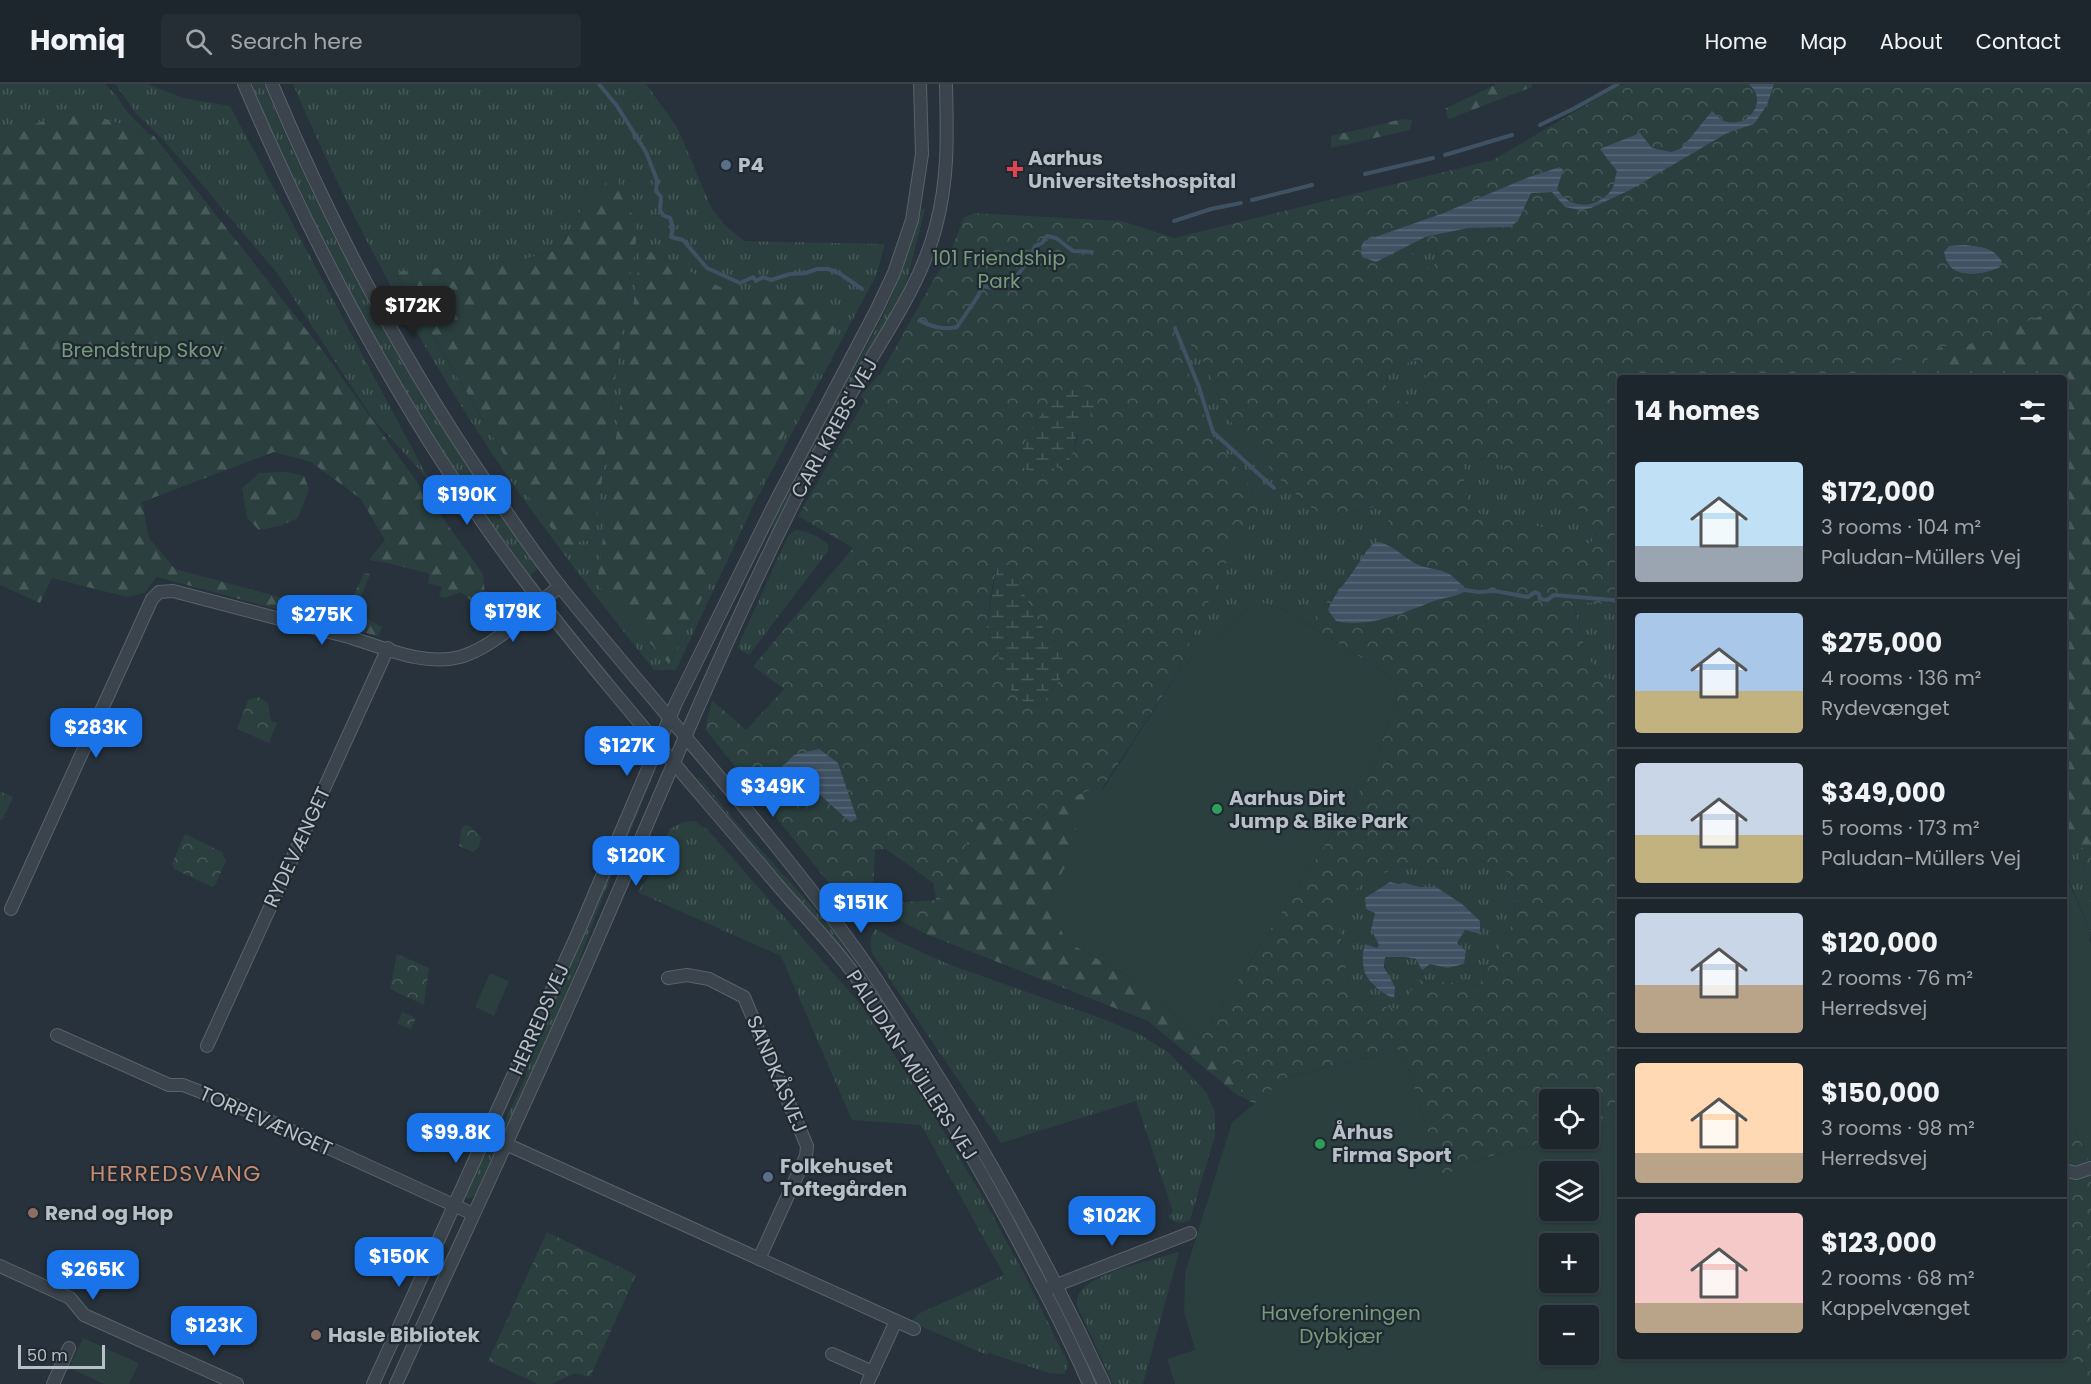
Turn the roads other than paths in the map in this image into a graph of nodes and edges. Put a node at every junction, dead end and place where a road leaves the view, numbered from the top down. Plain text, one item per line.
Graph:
1 (244, 84) edge
2 (272, 84) edge
3 (920, 84) edge
4 (946, 84) edge
5 (560, 586) junction
6 (541, 601) junction
7 (388, 648) junction
8 (670, 717) junction
9 (686, 736) junction
10 (658, 743) junction
11 (674, 762) junction
12 (11, 909) dead end
13 (668, 978) dead end
14 (57, 1035) dead end
15 (207, 1046) dead end
16 (486, 1135) junction
17 (506, 1144) junction
18 (2091, 1168) edge
19 (2067, 1171) edge
20 (454, 1206) junction
21 (473, 1214) junction
22 (1190, 1233) dead end
23 (759, 1258) junction
24 (0, 1266) edge
25 (1050, 1287) junction
26 (896, 1321) junction
27 (914, 1329) dead end
28 (69, 1348) dead end
29 (832, 1354) dead end
30 (870, 1378) edge
31 (53, 1384) edge
32 (237, 1384) edge
33 (373, 1384) edge
34 (396, 1384) edge
35 (1089, 1384) edge
36 (1104, 1384) edge

1 - 6 street, PALUDAN-MÜLLERS VEJ
2 - 5 street, PALUDAN-MÜLLERS VEJ
3 - 8 street, CARL KREBS' VEJ
4 - 9 street, CARL KREBS' VEJ
5 - 6 street
5 - 8 street, PALUDAN-MÜLLERS VEJ
6 - 7 street
6 - 10 street, PALUDAN-MÜLLERS VEJ
7 - 12 street
7 - 15 street, RYDEVÆNGET
8 - 9 street, PALUDAN-MÜLLERS VEJ
8 - 10 street, HERREDSVEJ
9 - 11 street, CARL KREBS' VEJ
9 - 25 street, PALUDAN-MÜLLERS VEJ
10 - 11 street, PALUDAN-MÜLLERS VEJ
10 - 16 street, HERREDSVEJ
11 - 17 street, HERREDSVEJ
11 - 25 street, PALUDAN-MÜLLERS VEJ
13 - 23 street, SANDKÅSVEJ
14 - 20 street, TORPEVÆNGET
16 - 17 street
16 - 20 street, HERREDSVEJ
17 - 21 street, HERREDSVEJ
17 - 23 street
18 - 19 street
20 - 21 street, TORPEVÆNGET
20 - 33 street, HERREDSVEJ
21 - 34 street, HERREDSVEJ
22 - 25 street
23 - 26 street
24 - 32 street
25 - 35 street, PALUDAN-MÜLLERS VEJ
25 - 36 street, PALUDAN-MÜLLERS VEJ
26 - 27 street
26 - 30 street
28 - 31 street
29 - 30 street

